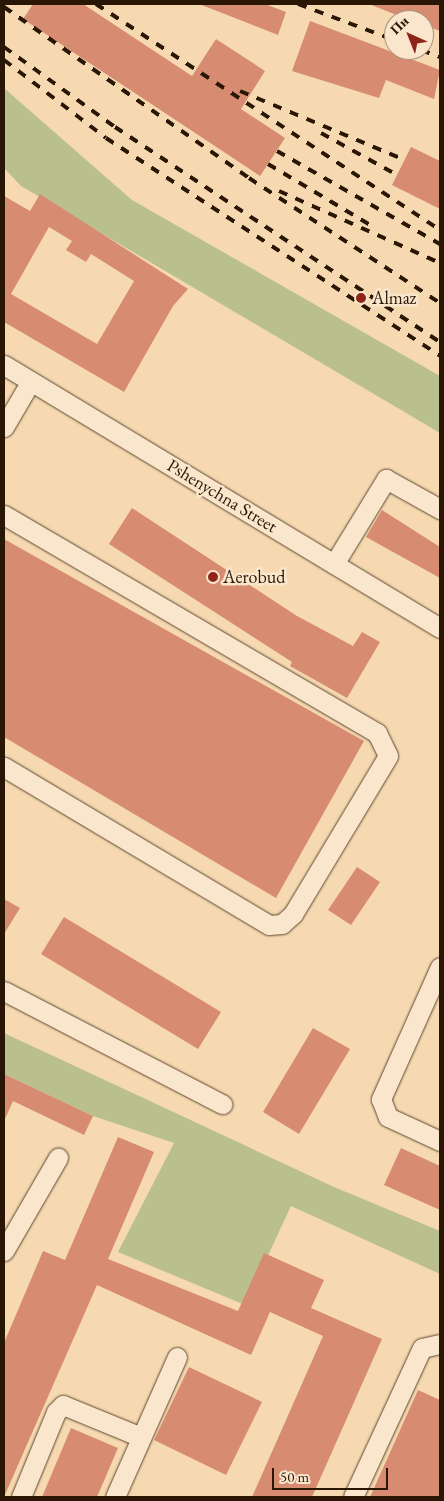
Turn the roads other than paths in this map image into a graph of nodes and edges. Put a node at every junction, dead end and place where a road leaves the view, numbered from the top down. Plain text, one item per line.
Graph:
1 (4, 365) edge
2 (31, 381) junction
3 (4, 427) edge
4 (440, 509) edge
5 (4, 515) edge
6 (334, 564) junction
7 (440, 628) edge
8 (4, 767) edge
9 (440, 967) edge
10 (4, 991) edge
11 (222, 1104) dead end
12 (440, 1141) edge
13 (58, 1158) dead end
14 (4, 1251) edge
15 (440, 1344) edge
16 (177, 1357) dead end
17 (141, 1437) junction
18 (21, 1497) edge
19 (115, 1497) edge
20 (353, 1497) edge

1 - 2 street, Pshenychna Street
2 - 3 street
2 - 6 street, Pshenychna Street
4 - 6 street
5 - 8 street
6 - 7 street, Pshenychna Street
9 - 12 street
10 - 11 street
13 - 14 street
15 - 20 street
16 - 17 street
17 - 18 street
17 - 19 street

